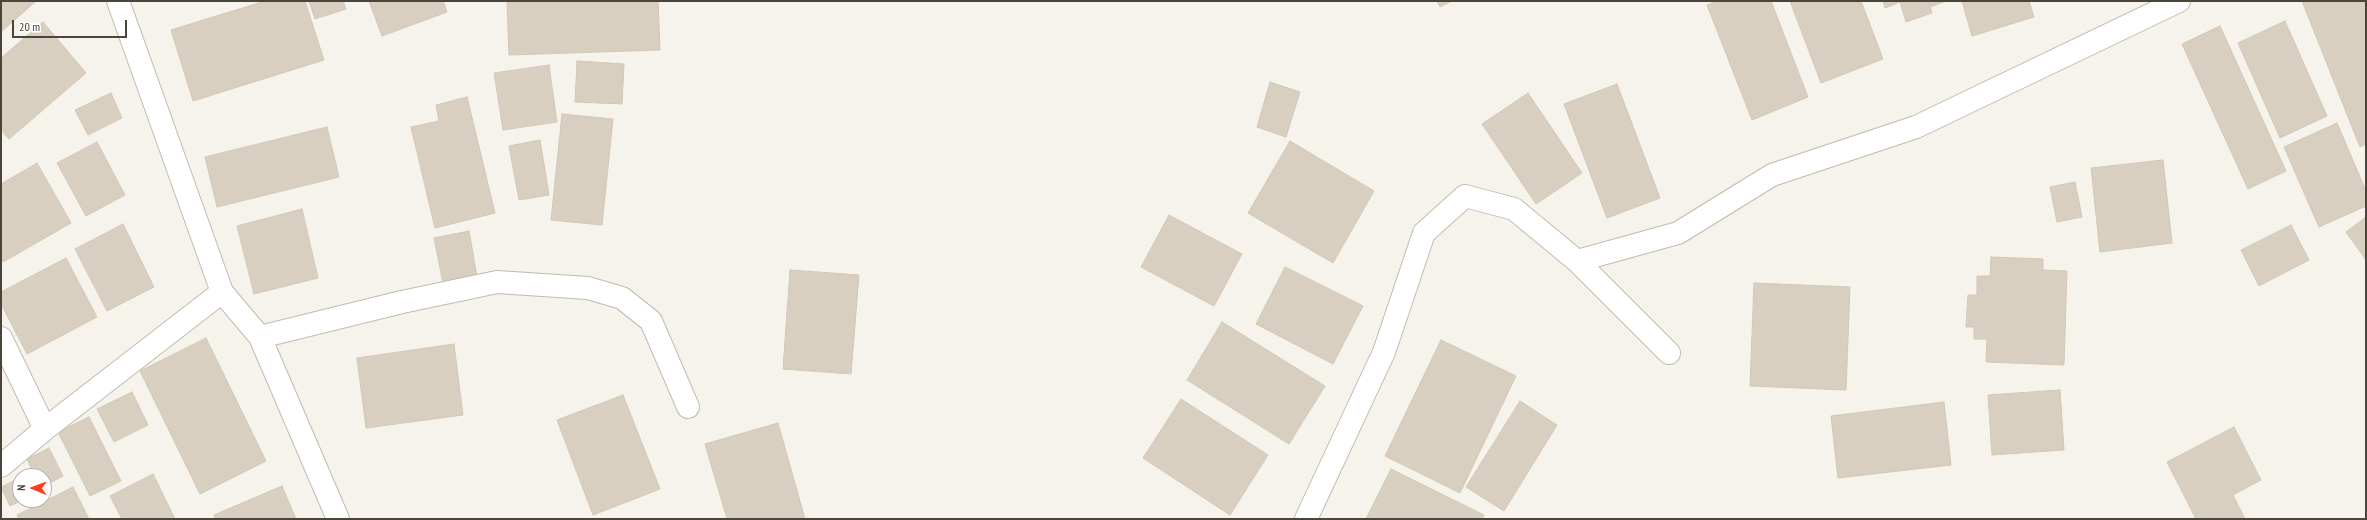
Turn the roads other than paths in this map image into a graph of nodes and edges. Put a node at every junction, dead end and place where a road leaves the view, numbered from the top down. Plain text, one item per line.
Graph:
1 (118, 1) edge
2 (2179, 1) edge
3 (1578, 261) junction
4 (222, 292) junction
5 (260, 337) junction
6 (1, 338) edge
7 (1669, 353) dead end
8 (688, 407) dead end
9 (45, 429) junction
10 (1, 466) edge
11 (338, 519) edge
12 (1306, 519) edge

1 - 4 street
2 - 3 street
3 - 7 street
3 - 12 street
4 - 5 street
4 - 9 street
5 - 8 street
5 - 11 street
6 - 9 street
9 - 10 street

